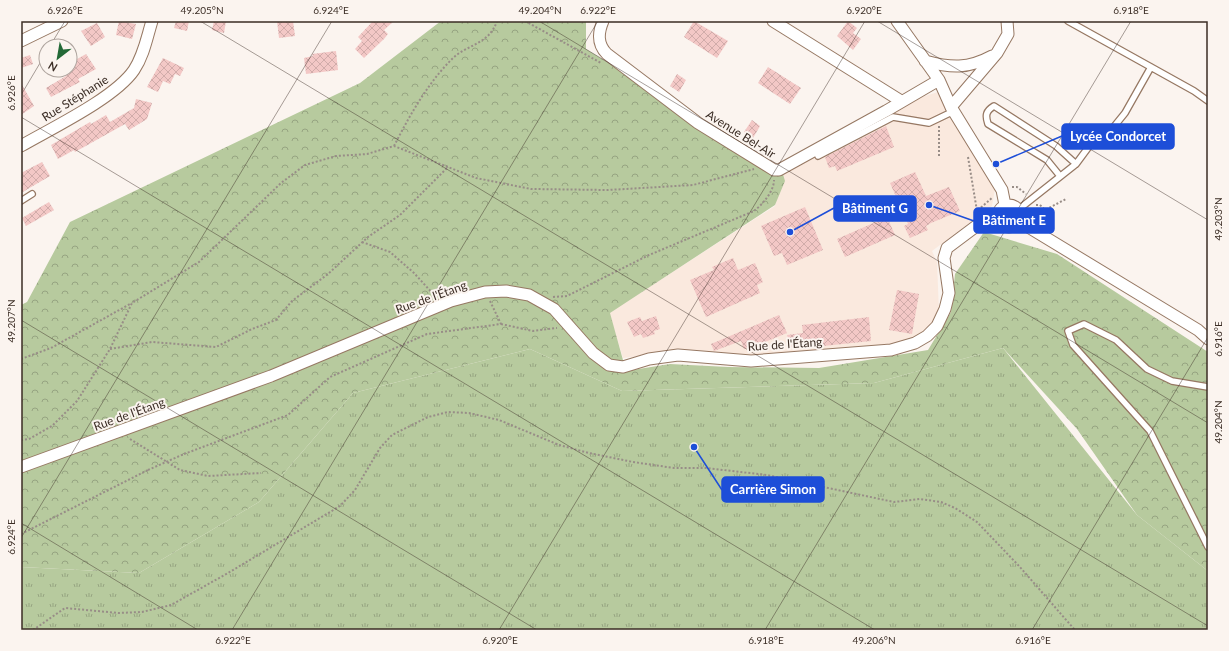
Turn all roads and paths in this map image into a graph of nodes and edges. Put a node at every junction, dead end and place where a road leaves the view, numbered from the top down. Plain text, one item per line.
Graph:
1 (62, 21) edge
2 (152, 21) edge
3 (497, 21) edge
4 (603, 21) edge
5 (774, 21) edge
6 (897, 21) edge
7 (1007, 21) edge
8 (1068, 21) edge
9 (21, 41) edge
10 (997, 53) junction
11 (925, 61) junction
12 (1151, 67) junction
13 (939, 80) junction
14 (901, 101) junction
15 (1208, 101) edge
16 (953, 109) junction
17 (939, 119) junction
18 (21, 146) edge
19 (394, 146) junction
20 (818, 156) dead end
21 (939, 157) dead end
22 (1076, 164) junction
23 (448, 167) junction
24 (769, 168) junction
25 (1060, 176) junction
26 (32, 194) dead end
27 (21, 201) edge
28 (1005, 205) junction
29 (1019, 210) junction
30 (998, 217) junction
31 (1017, 223) junction
32 (362, 242) junction
33 (485, 292) junction
34 (551, 297) dead end
35 (451, 301) junction
36 (132, 304) junction
37 (501, 324) junction
38 (569, 327) junction
39 (1208, 339) edge
40 (110, 350) junction
41 (21, 359) edge
42 (1208, 387) edge
43 (119, 432) junction
44 (21, 440) edge
45 (21, 467) edge
46 (261, 473) dead end
47 (21, 534) edge
48 (1208, 547) edge
49 (33, 630) edge
50 (1075, 630) edge

1 - 9 street
2 - 18 street, Rue Stéphanie
3 - 19 path
4 - 24 street, Avenue Bel-Air
5 - 14 street
6 - 11 street
7 - 10 street
8 - 12 lane
10 - 11 street
10 - 16 street
11 - 13 street
12 - 15 lane
12 - 22 lane
13 - 14 street, Avenue Bel-Air
13 - 16 street
14 - 24 street, Avenue Bel-Air
16 - 17 lane
16 - 28 street
17 - 20 lane
17 - 21 path
19 - 23 path
19 - 36 path
22 - 25 lane
22 - 25 lane
23 - 24 path
23 - 32 path
24 - 34 path
25 - 29 lane
26 - 27 lane
28 - 29 street
28 - 30 street
29 - 31 street
30 - 31 street
30 - 38 street, Rue de l'Étang
31 - 39 street
32 - 35 path
32 - 40 path
33 - 35 street, Rue de l'Étang
33 - 37 path
33 - 38 street, Rue de l'Étang
35 - 43 street, Rue de l'Étang
36 - 40 path
36 - 41 path
37 - 38 path
37 - 47 path, bridge
40 - 44 path
42 - 48 lane
43 - 45 street, Rue de l'Étang
43 - 46 path
49 - 50 path

